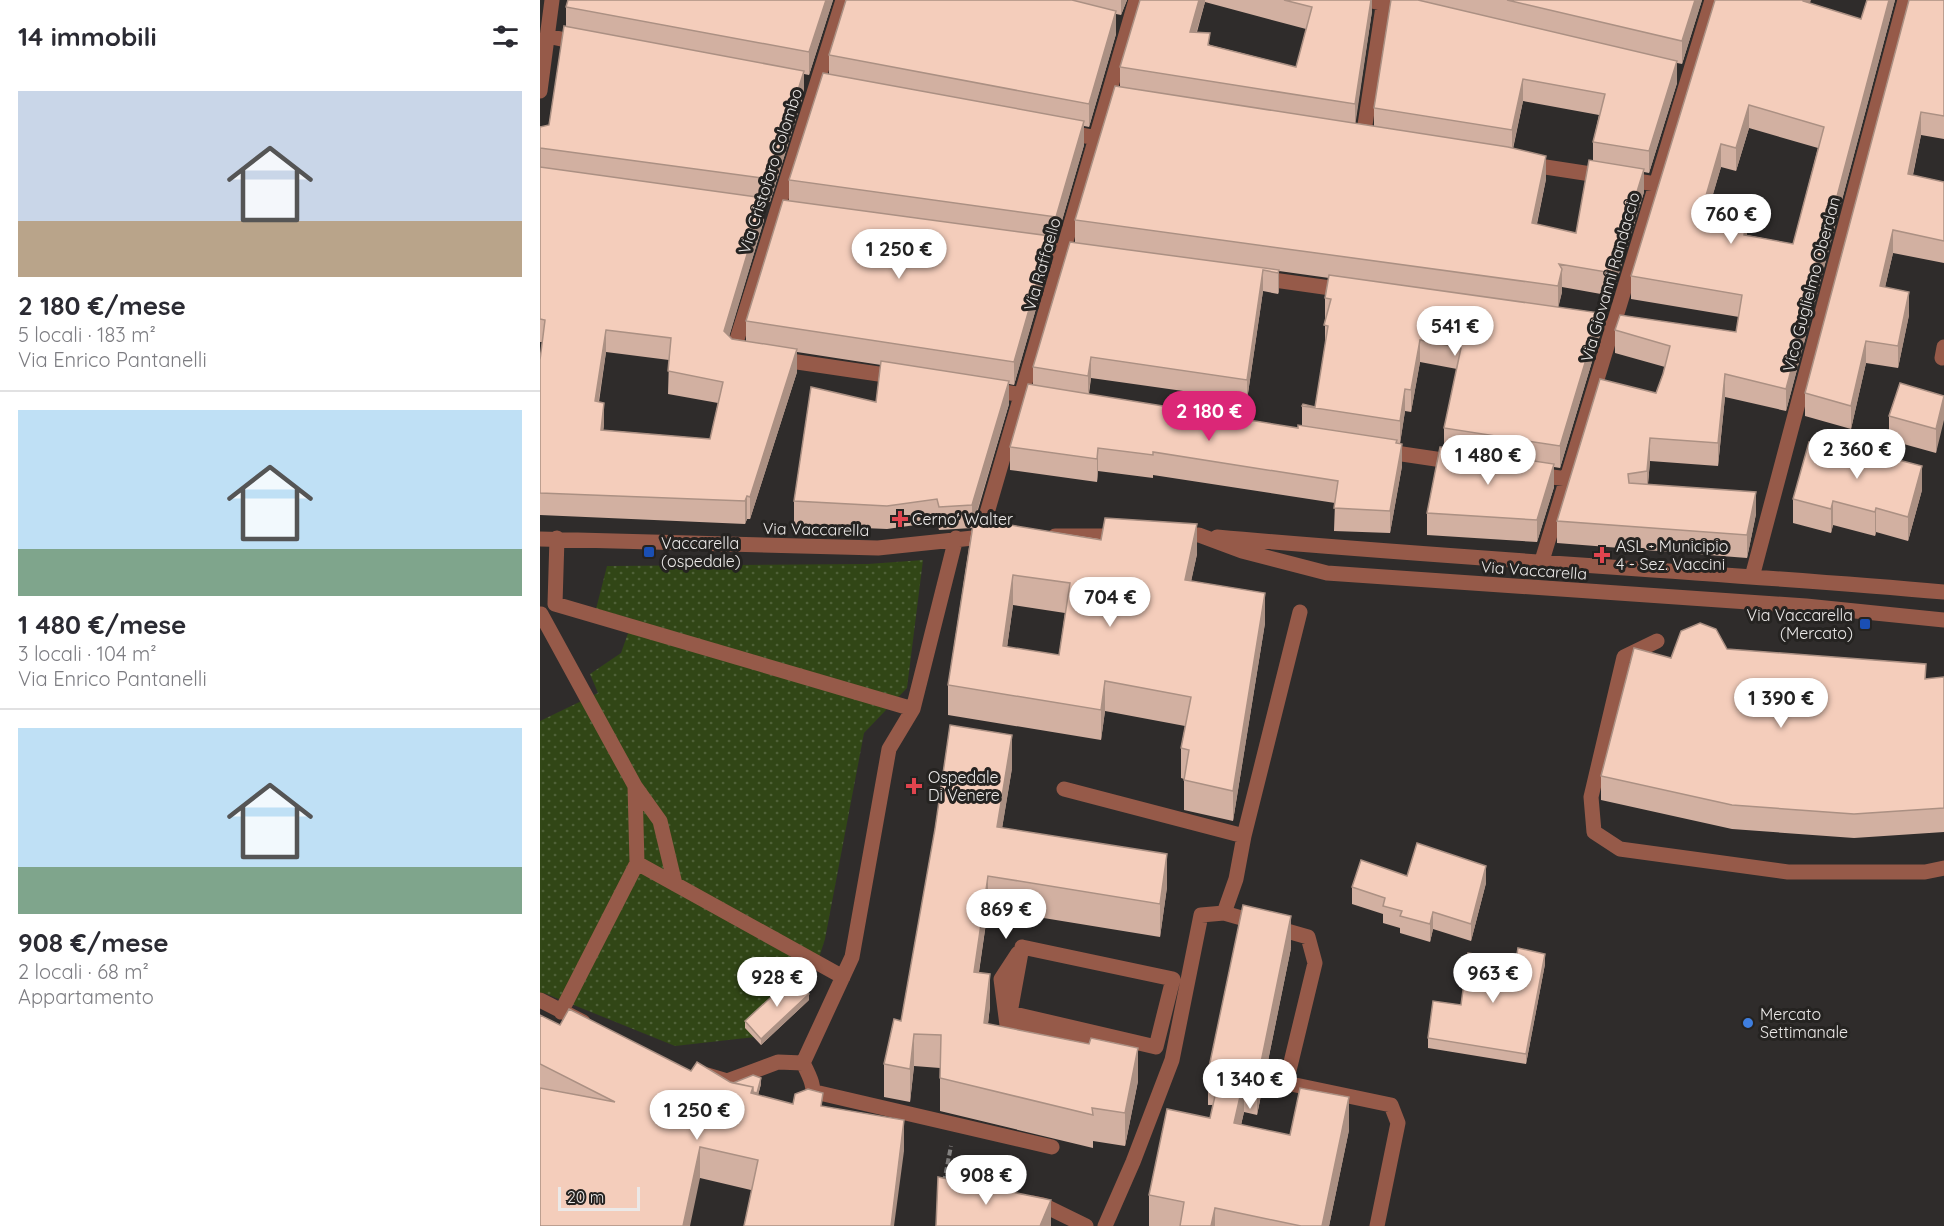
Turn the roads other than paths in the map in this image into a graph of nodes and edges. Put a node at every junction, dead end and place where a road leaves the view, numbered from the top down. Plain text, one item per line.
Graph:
1 (552, 0) edge
2 (843, 0) edge
3 (1136, 0) edge
4 (1368, 0) edge
5 (1712, 0) edge
6 (1905, 0) edge
7 (1383, 2) edge
8 (1429, 15) edge
9 (547, 36) junction
10 (594, 45) edge
11 (540, 91) edge
12 (1050, 130) edge
13 (1096, 138) junction
14 (1363, 138) edge
15 (1515, 162) edge
16 (1656, 184) junction
17 (769, 210) junction
18 (798, 214) edge
19 (1018, 245) edge
20 (1064, 252) junction
21 (1099, 257) edge
22 (1240, 276) edge
23 (1357, 292) edge
24 (1568, 320) edge
25 (1615, 327) junction
26 (918, 380) edge
27 (976, 388) edge
28 (1023, 395) junction
29 (1058, 401) edge
30 (1366, 448) edge
31 (1473, 465) edge
32 (1521, 472) edge
33 (1568, 480) junction
34 (1165, 535) edge
35 (1199, 535) junction
36 (1003, 536) edge
37 (1038, 536) edge
38 (1142, 536) edge
39 (980, 537) junction
40 (557, 538) junction
41 (956, 538) junction
42 (540, 539) edge
43 (1541, 564) junction
44 (1752, 577) junction
45 (1944, 592) edge
46 (555, 604) junction
47 (1300, 612) dead end
48 (541, 614) edge
49 (1944, 620) edge
50 (1657, 641) dead end
51 (913, 709) junction
52 (634, 786) junction
53 (1064, 789) dead end
54 (1244, 836) junction
55 (637, 863) junction
56 (1944, 868) edge
57 (675, 884) junction
58 (1224, 913) junction
59 (1022, 947) junction
60 (1189, 974) junction
61 (843, 977) junction
62 (540, 1000) edge
63 (561, 1011) junction
64 (600, 1031) edge
65 (1172, 1060) junction
66 (802, 1063) junction
67 (814, 1092) junction
68 (716, 1093) edge
69 (788, 1114) edge
70 (1052, 1147) dead end
71 (1021, 1201) edge
72 (1080, 1225) edge
73 (1105, 1226) edge
74 (1377, 1226) edge

1 - 9 street
2 - 17 street, Via Cristoforo Colombo
3 - 13 street, Via Raffaello
4 - 7 street
5 - 16 street, Via Giovanni Randaccio
6 - 44 street, Vico Guglielmo Oberdan
7 - 8 street
7 - 14 street
9 - 10 street
9 - 11 street
12 - 13 street
13 - 20 street, Via Raffaello
15 - 16 street
16 - 25 street, Via Giovanni Randaccio
17 - 18 street
17 - 26 street, Via Cristoforo Colombo
19 - 20 street
20 - 21 street
20 - 28 street, Via Raffaello
22 - 23 street
24 - 25 street
25 - 33 street, Via Giovanni Randaccio
27 - 28 street
28 - 29 street
28 - 39 street, Via Raffaello
30 - 31 street
32 - 33 street
33 - 43 street, Via Giovanni Randaccio
34 - 35 street, Via Vaccarella
35 - 43 street, Via Vaccarella
35 - 49 street, Via Vaccarella
36 - 39 street, Via Vaccarella
37 - 38 street
39 - 41 street, Via Vaccarella
40 - 41 street, Via Vaccarella
40 - 42 street, Via Vaccarella
40 - 46 street
41 - 51 street
43 - 44 street, Via Vaccarella
44 - 45 street, Via Vaccarella
46 - 48 street
46 - 51 street
47 - 54 street
48 - 52 street
50 - 56 street
51 - 61 street
52 - 55 street
52 - 57 street
53 - 54 street
54 - 58 street
55 - 57 street
55 - 63 street
57 - 61 street
58 - 60 street
58 - 74 street
59 - 59 street
59 - 60 street
59 - 65 street
60 - 65 street
61 - 66 street
62 - 63 street
63 - 64 street
65 - 73 street
66 - 67 street
66 - 68 street
67 - 69 street
67 - 70 street
71 - 72 street

